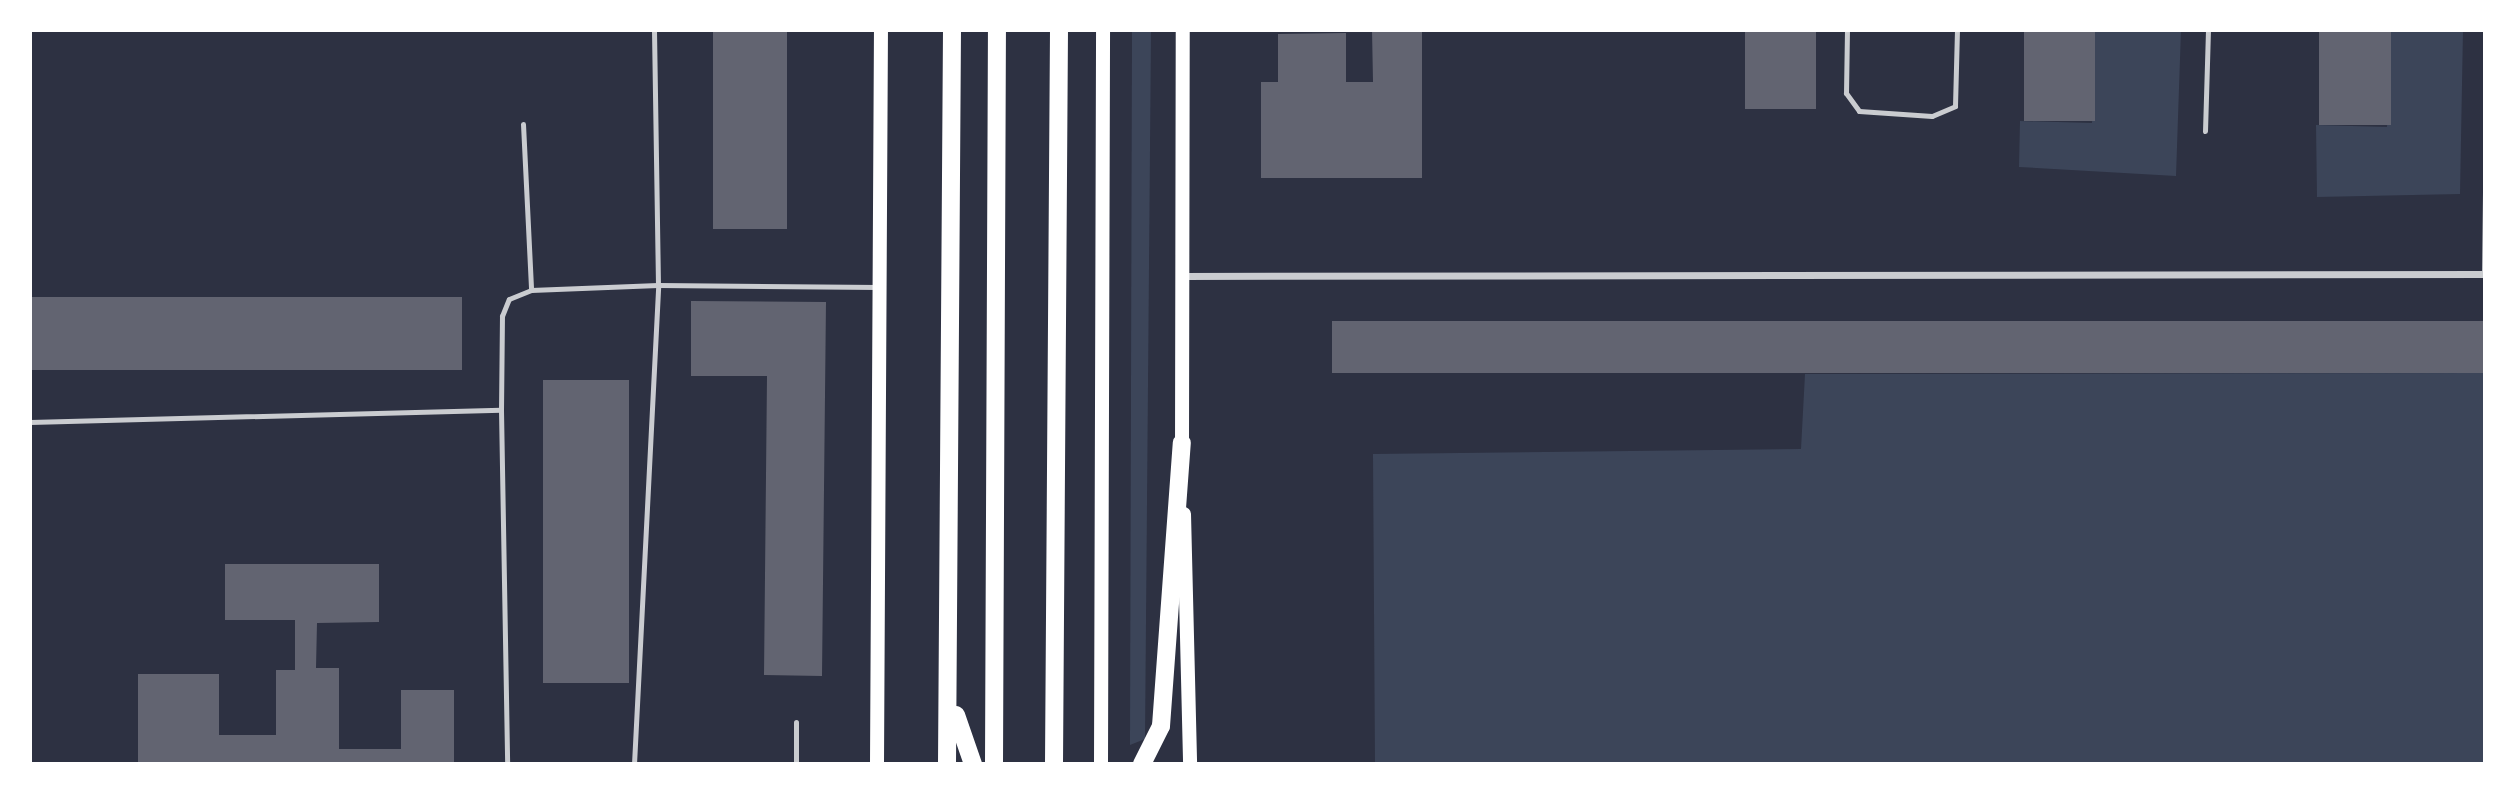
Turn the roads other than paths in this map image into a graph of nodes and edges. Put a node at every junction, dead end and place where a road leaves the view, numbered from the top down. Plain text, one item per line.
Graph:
1 (654, 30) edge
2 (881, 30) edge
3 (952, 30) edge
4 (997, 30) edge
5 (1059, 30) edge
6 (1103, 30) edge
7 (1183, 30) edge
8 (1847, 30) edge
9 (1957, 30) edge
10 (2208, 30) edge
11 (523, 124) dead end
12 (2205, 131) dead end
13 (2485, 186) edge
14 (2484, 274) edge
15 (1183, 276) junction
16 (658, 285) junction
17 (879, 287) junction
18 (531, 290) junction
19 (501, 410) junction
20 (30, 422) edge
21 (1182, 443) junction
22 (951, 684) junction
23 (796, 722) dead end
24 (507, 764) edge
25 (634, 764) edge
26 (796, 764) edge
27 (877, 764) edge
28 (947, 764) edge
29 (973, 764) edge
30 (994, 764) edge
31 (1054, 764) edge
32 (1101, 764) edge
33 (1142, 764) edge
34 (1190, 764) edge

1 - 16 lane
2 - 17 main road
3 - 22 main road
4 - 30 main road
5 - 31 main road
6 - 32 main road
7 - 15 main road
8 - 9 lane
10 - 12 lane
11 - 18 lane
13 - 14 lane
14 - 15 street
15 - 21 main road
16 - 17 lane
16 - 18 lane
16 - 25 lane
17 - 27 main road
18 - 19 lane
19 - 20 lane
19 - 24 lane
21 - 33 main road
21 - 34 main road
22 - 28 main road
22 - 29 main road
23 - 26 lane

